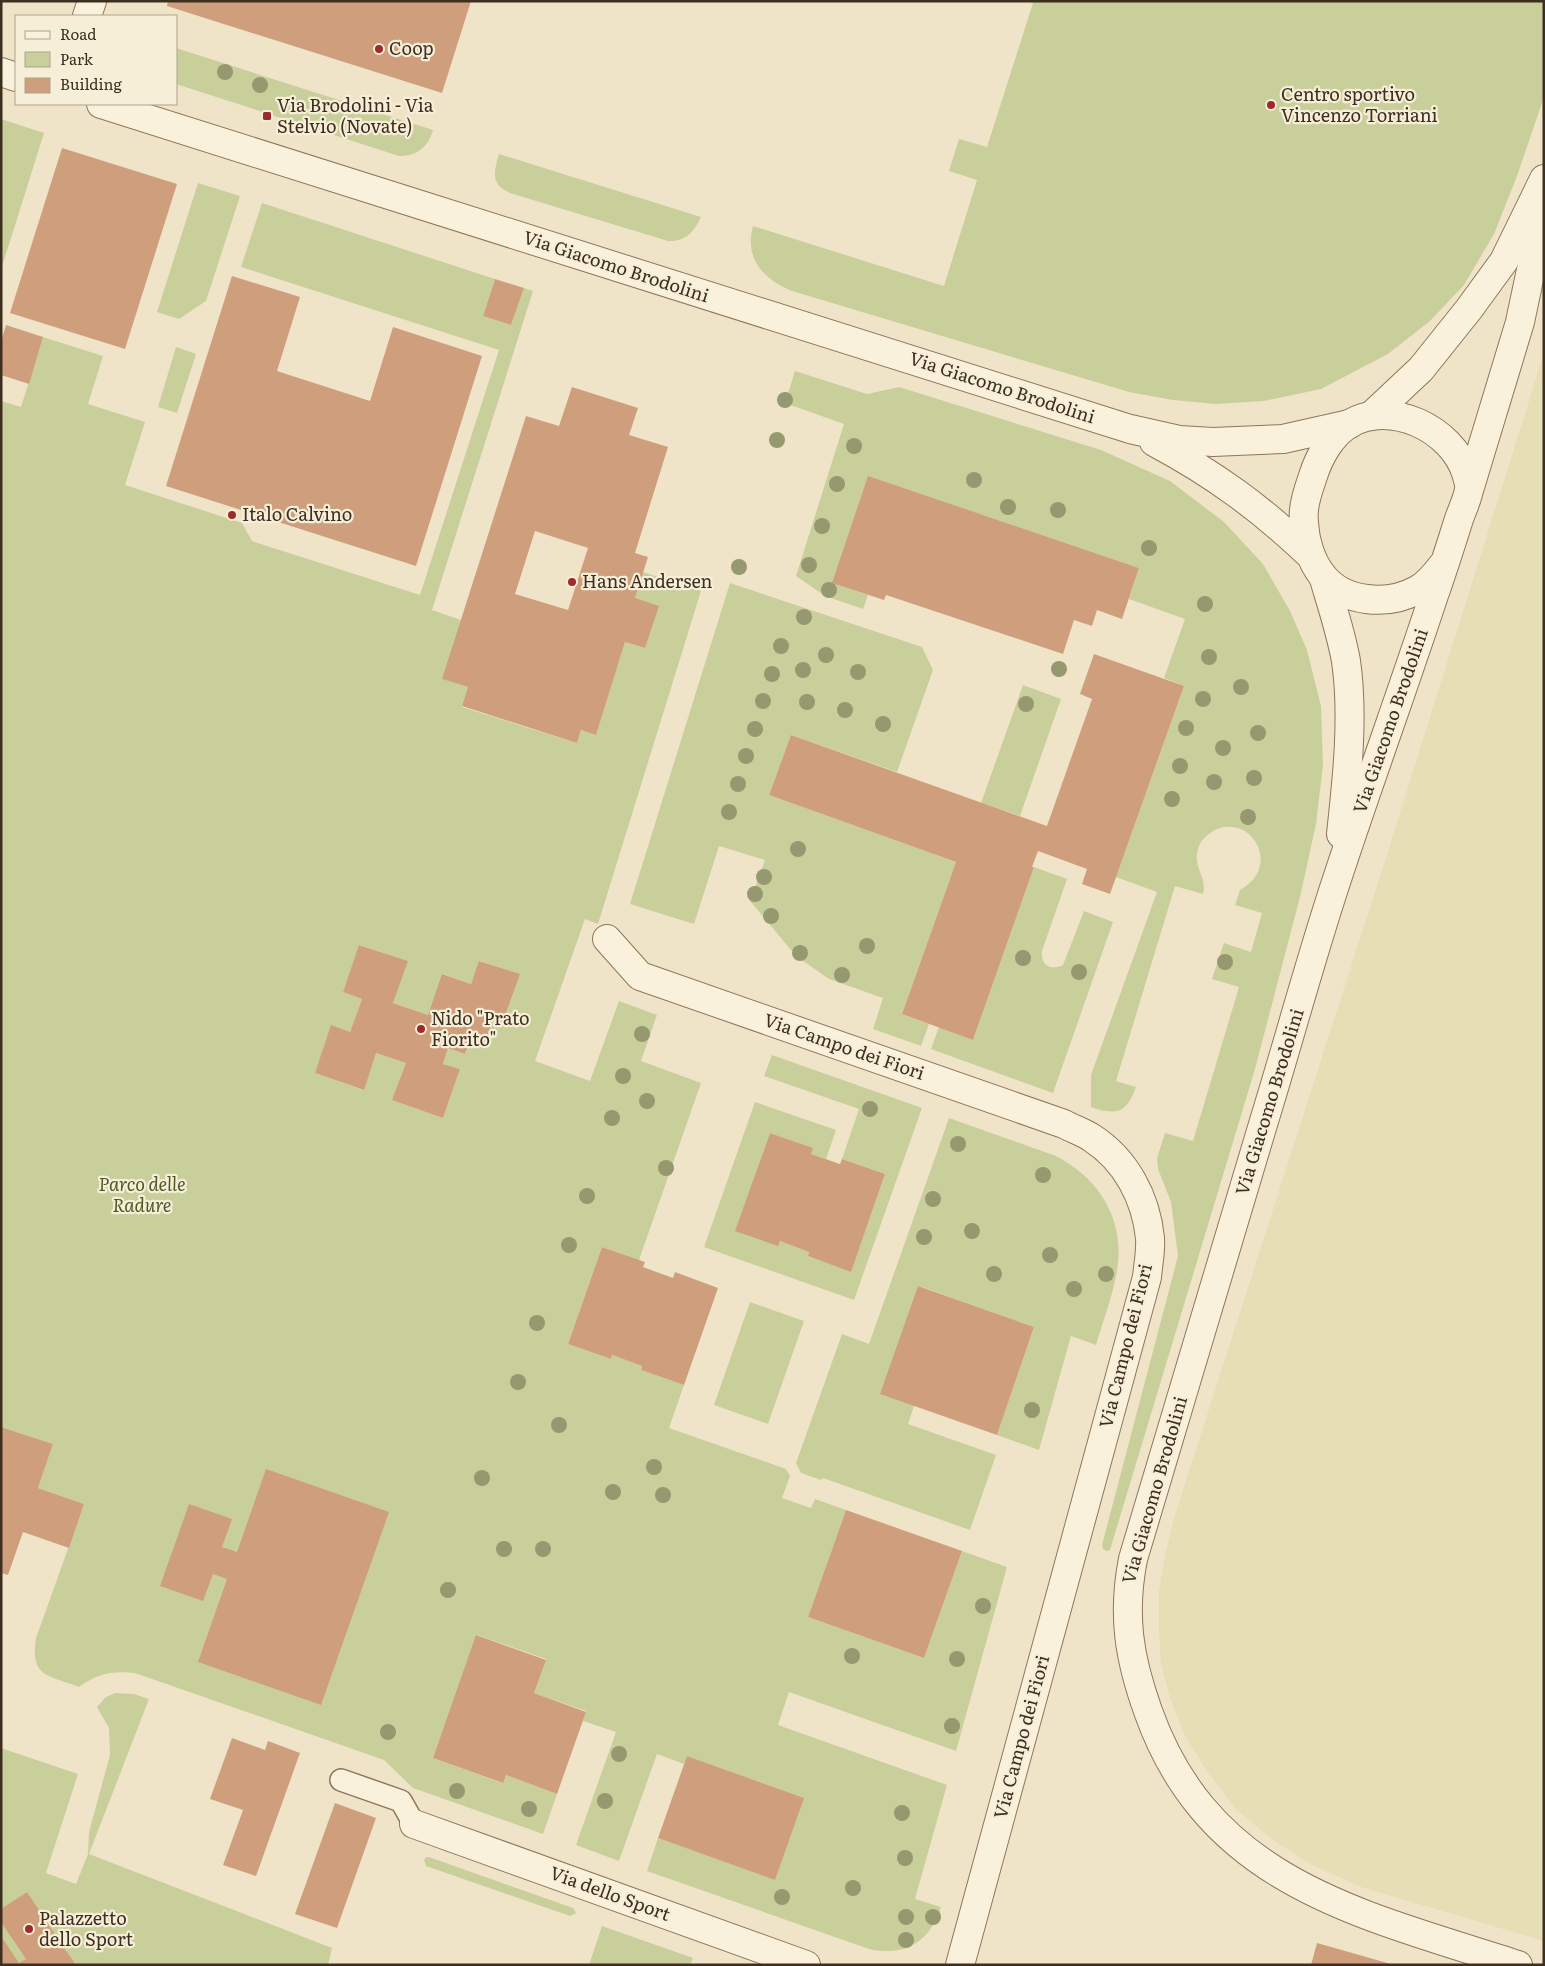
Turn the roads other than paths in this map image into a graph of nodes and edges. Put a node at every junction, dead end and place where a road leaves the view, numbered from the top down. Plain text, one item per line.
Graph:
1 (92, 1) edge
2 (87, 15) edge
3 (1, 72) edge
4 (15, 77) edge
5 (104, 105) edge
6 (1544, 179) edge
7 (1544, 208) edge
8 (1360, 420) junction
9 (1130, 429) junction
10 (1470, 487) junction
11 (1310, 556) junction
12 (1445, 562) junction
13 (1324, 579) junction
14 (1337, 879) junction
15 (607, 939) dead end
16 (341, 1780) dead end
17 (414, 1824) joint
18 (806, 1965) edge
19 (960, 1965) edge
20 (1518, 1965) edge

1 - 2 street
3 - 4 street
5 - 9 street, Via Giacomo Brodolini
6 - 8 street
7 - 10 street
8 - 9 street, Via Giacomo Brodolini
8 - 10 street
8 - 11 street
9 - 11 street, Via Giacomo Brodolini
10 - 12 street
11 - 13 street
12 - 13 street
12 - 14 street, Via Giacomo Brodolini
13 - 14 street, Via Giacomo Brodolini
14 - 20 street, Via Giacomo Brodolini
15 - 19 street, Via Campo dei Fiori
16 - 17 lane
17 - 18 street, Via dello Sport

